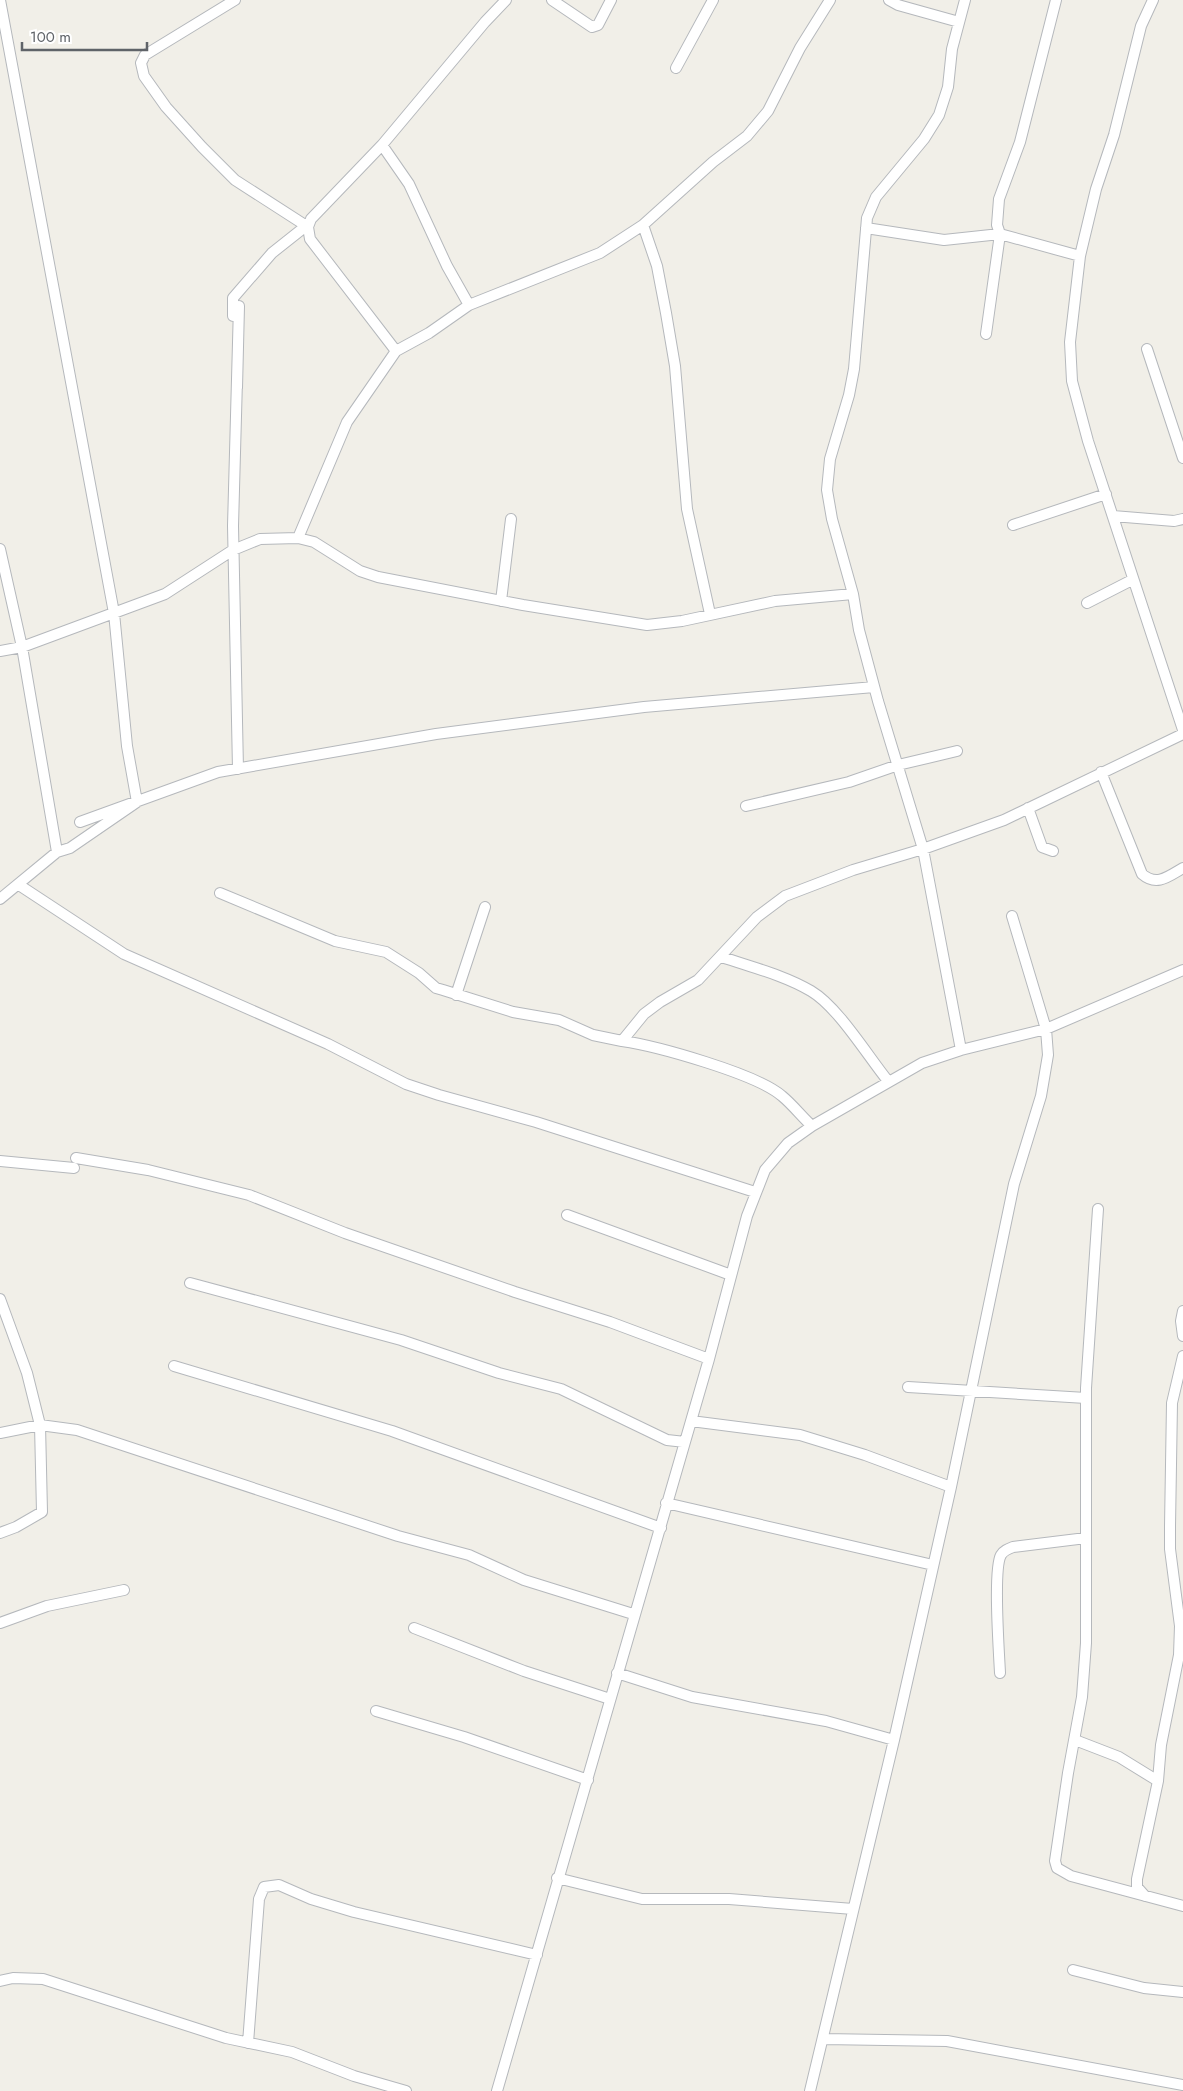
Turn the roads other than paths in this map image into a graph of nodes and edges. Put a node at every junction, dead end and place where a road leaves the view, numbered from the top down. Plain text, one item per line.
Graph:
1 (0, 0) edge
2 (234, 0) edge
3 (506, 0) edge
4 (552, 0) edge
5 (611, 0) edge
6 (713, 0) edge
7 (830, 0) edge
8 (889, 0) edge
9 (965, 0) edge
10 (1056, 0) edge
11 (1153, 0) edge
12 (959, 22) junction
13 (676, 68) dead end
14 (382, 145) junction
15 (643, 225) junction
16 (307, 227) junction
17 (866, 228) junction
18 (1000, 234) junction
19 (1080, 256) junction
20 (469, 305) junction
21 (239, 306) junction
22 (986, 334) dead end
23 (1147, 349) dead end
24 (396, 351) junction
25 (237, 388) dead end
26 (1183, 458) edge
27 (1106, 494) junction
28 (1113, 516) junction
29 (511, 519) dead end
30 (1183, 519) edge
31 (1013, 525) dead end
32 (298, 538) junction
33 (0, 550) edge
34 (233, 550) junction
35 (1132, 580) junction
36 (853, 594) junction
37 (501, 601) junction
38 (1087, 603) dead end
39 (114, 613) junction
40 (710, 614) junction
41 (22, 647) junction
42 (0, 650) edge
43 (874, 687) junction
44 (1183, 732) edge
45 (957, 752) dead end
46 (238, 769) junction
47 (1101, 772) junction
48 (746, 806) dead end
49 (1028, 808) junction
50 (80, 822) dead end
51 (923, 849) junction
52 (1053, 851) dead end
53 (57, 852) junction
54 (1183, 868) edge
55 (19, 885) junction
56 (220, 892) dead end
57 (0, 900) edge
58 (485, 907) dead end
59 (1012, 916) dead end
60 (722, 957) junction
61 (1183, 970) edge
62 (456, 995) junction
63 (1046, 1029) junction
64 (622, 1041) junction
65 (961, 1050) junction
66 (888, 1081) junction
67 (812, 1126) junction
68 (0, 1161) edge
69 (755, 1192) junction
70 (1098, 1209) dead end
71 (567, 1215) dead end
72 (731, 1275) junction
73 (190, 1283) dead end
74 (0, 1299) edge
75 (1183, 1311) edge
76 (1183, 1336) edge
77 (1183, 1356) edge
78 (709, 1359) junction
79 (174, 1366) dead end
80 (908, 1387) dead end
81 (971, 1390) junction
82 (1086, 1398) junction
83 (1172, 1403) junction
84 (1183, 1405) edge
85 (691, 1420) junction
86 (40, 1425) junction
87 (0, 1433) edge
88 (685, 1442) junction
89 (951, 1487) junction
90 (666, 1503) junction
91 (661, 1528) junction
92 (0, 1532) edge
93 (1086, 1538) junction
94 (933, 1565) junction
95 (124, 1590) dead end
96 (633, 1614) junction
97 (0, 1623) edge
98 (414, 1628) dead end
99 (617, 1672) junction
100 (1000, 1673) dead end
101 (610, 1699) junction
102 (376, 1711) dead end
103 (894, 1740) junction
104 (1075, 1740) dead end
105 (588, 1780) junction
106 (1158, 1781) junction
107 (557, 1878) dead end
108 (1145, 1896) junction
109 (1183, 1906) edge
110 (853, 1909) junction
111 (537, 1955) junction
112 (1073, 1970) dead end
113 (0, 1982) edge
114 (1183, 1992) edge
115 (823, 2039) junction
116 (248, 2043) junction
117 (1183, 2085) edge
118 (406, 2091) edge
119 (497, 2091) edge
120 (810, 2091) edge

1 - 39 street
2 - 16 street
3 - 14 street
4 - 5 street
6 - 13 street
7 - 15 street
8 - 12 street
9 - 12 street
10 - 18 street
11 - 19 street
12 - 17 street
14 - 16 street
14 - 20 street
15 - 20 street
15 - 40 street
16 - 21 street
16 - 24 street
17 - 18 street
17 - 36 street
18 - 19 street
18 - 22 street
19 - 27 street
20 - 24 street
21 - 25 street
21 - 34 street
23 - 26 street
24 - 32 street
27 - 28 street
27 - 31 street
28 - 30 street
28 - 35 street
29 - 37 street
32 - 34 street
32 - 37 street
33 - 41 street
34 - 39 street
34 - 46 street
35 - 38 street
35 - 44 street
36 - 40 street
36 - 43 street
37 - 40 street
39 - 41 street
39 - 53 street
41 - 42 street
41 - 53 street
43 - 46 street
43 - 51 street
44 - 47 street
45 - 48 street
46 - 50 street
47 - 49 street
47 - 54 street
49 - 51 street
49 - 52 street
51 - 60 street
51 - 65 street
53 - 55 street
55 - 57 street
55 - 69 street
56 - 62 street
58 - 62 street
59 - 63 street
60 - 64 street
60 - 66 street
61 - 63 street
62 - 64 street
63 - 65 street
63 - 81 street
64 - 67 street
65 - 66 street
66 - 67 street
67 - 69 street
68 - 78 street
69 - 72 street
70 - 82 street
71 - 72 street
72 - 78 street
73 - 88 street
74 - 86 street
75 - 76 street
77 - 83 street
78 - 85 street
79 - 91 street
80 - 81 street
81 - 82 street
81 - 89 street
82 - 93 street
83 - 84 street
83 - 106 street
85 - 88 street
85 - 89 street
86 - 87 street
86 - 92 street
86 - 96 street
88 - 90 street
89 - 94 street
90 - 91 street
90 - 94 street
91 - 96 street
93 - 100 street
93 - 108 street
94 - 103 street
95 - 97 street
96 - 99 street
98 - 101 street
99 - 101 street
99 - 103 street
101 - 105 street
102 - 105 street
103 - 110 street
104 - 106 street
105 - 111 street
106 - 108 street
107 - 110 street
108 - 109 street
110 - 115 street
111 - 116 street
111 - 119 street
112 - 114 street
113 - 116 street
115 - 117 street
115 - 120 street
116 - 118 street

